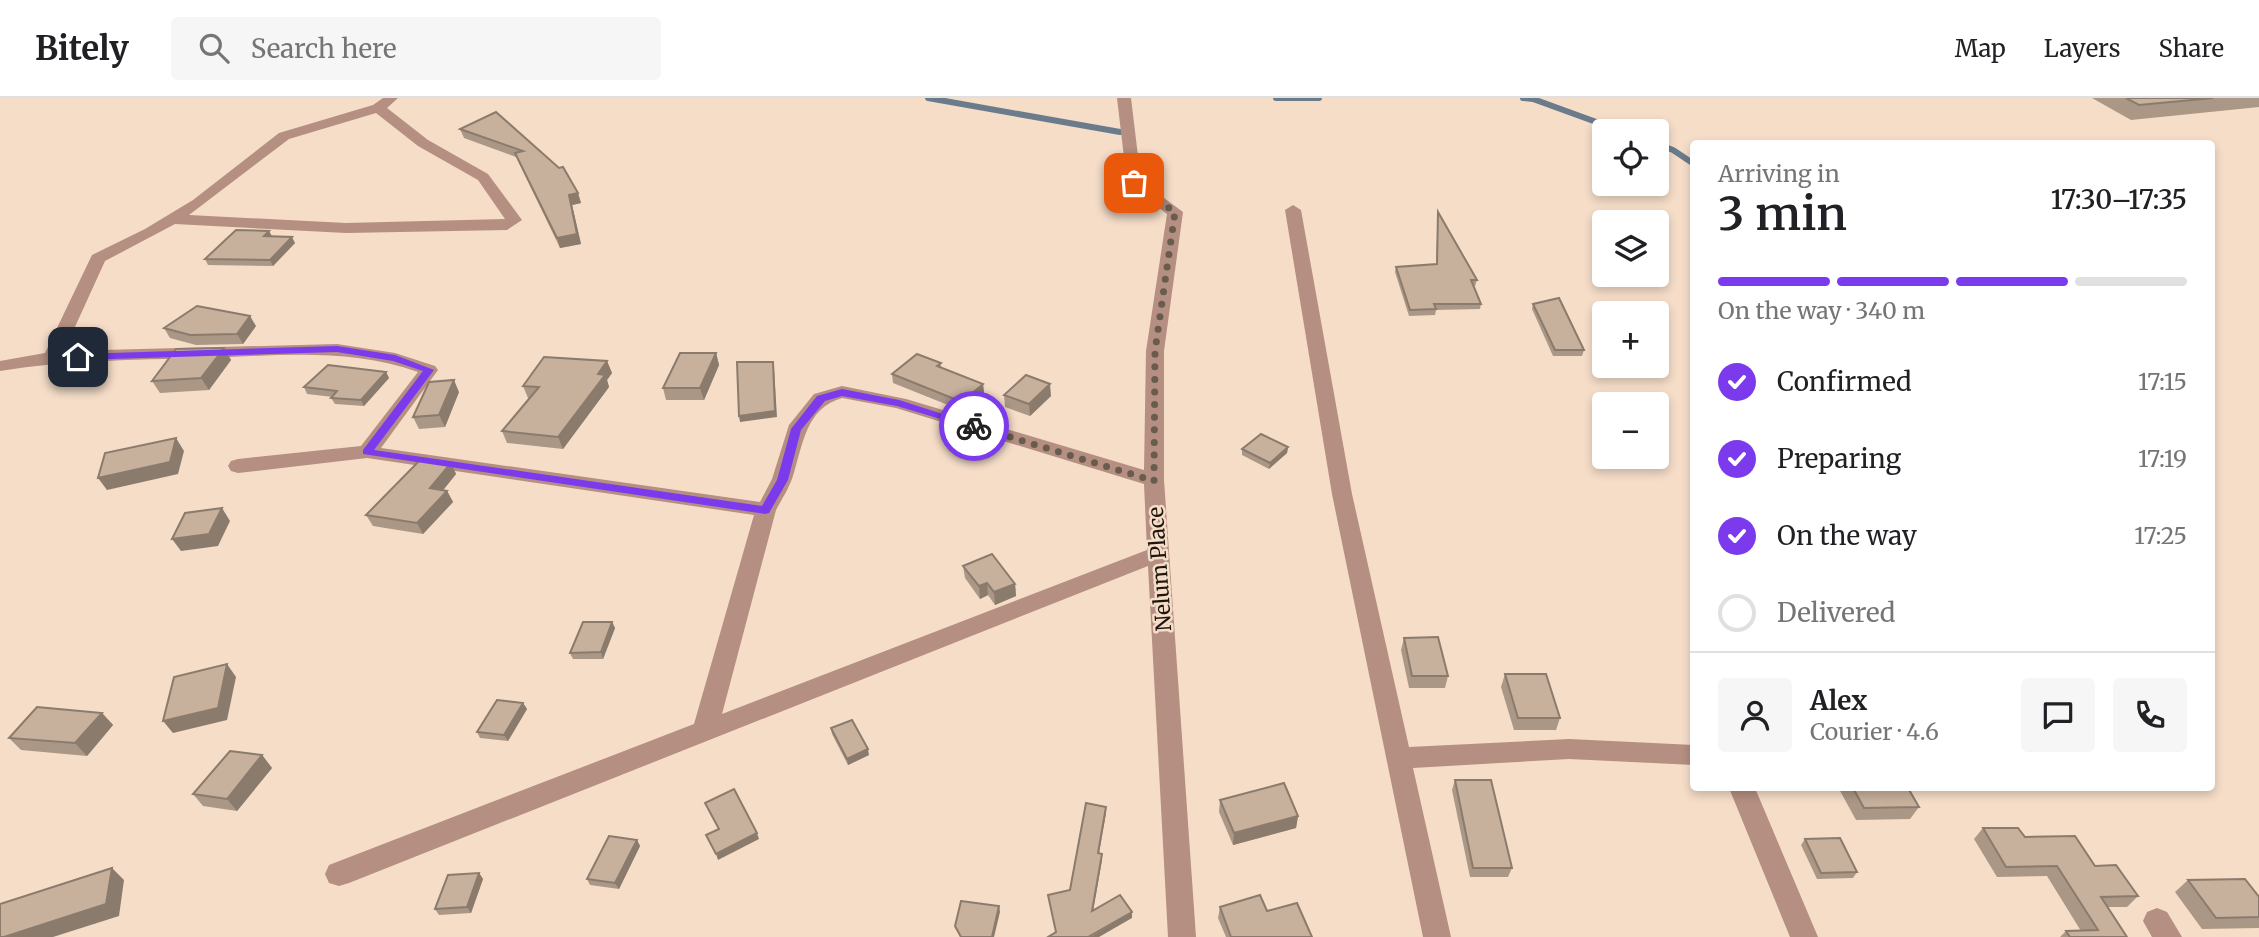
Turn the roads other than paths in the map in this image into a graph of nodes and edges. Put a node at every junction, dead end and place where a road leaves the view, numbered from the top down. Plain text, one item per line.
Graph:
1 (391, 98) edge
2 (1124, 98) edge
3 (378, 108) junction
4 (1293, 211) dead end
5 (173, 219) junction
6 (52, 358) junction
7 (0, 366) edge
8 (367, 452) junction
9 (237, 466) dead end
10 (1154, 481) junction
11 (765, 510) junction
12 (1160, 553) junction
13 (705, 731) junction
14 (1690, 755) edge
15 (1400, 758) junction
16 (1743, 791) edge
17 (339, 874) dead end
18 (1182, 937) edge
19 (1437, 937) edge
20 (1804, 937) edge

1 - 3 street
2 - 10 street, Nelum Place
3 - 5 street
3 - 5 street
4 - 15 street
5 - 6 street
6 - 7 street
6 - 8 street
8 - 9 street
8 - 11 street
10 - 11 street
10 - 12 street, Nelum Place
11 - 13 street
12 - 13 street
12 - 18 street, Nelum Place
13 - 17 street
14 - 15 street
15 - 19 street
16 - 20 street

